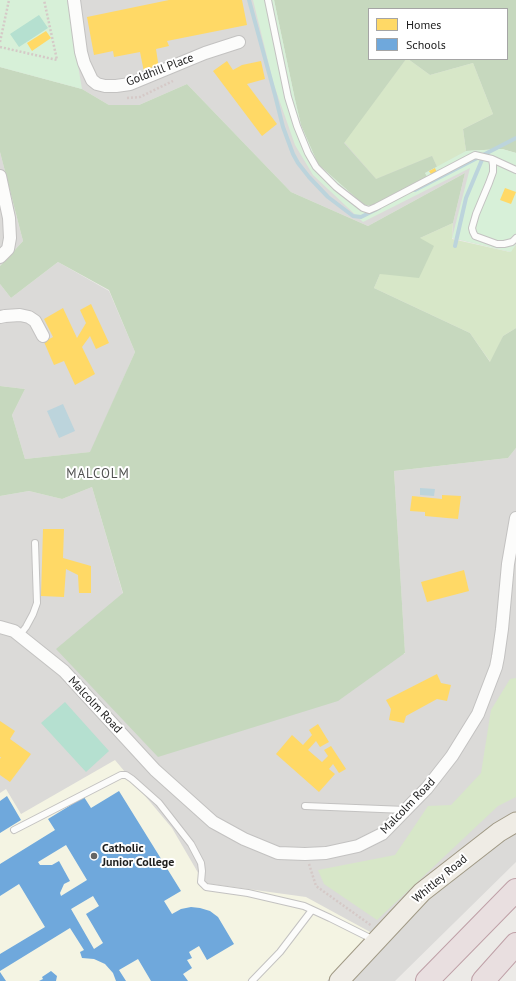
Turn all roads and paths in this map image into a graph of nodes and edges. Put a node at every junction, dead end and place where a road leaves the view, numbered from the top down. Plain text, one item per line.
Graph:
1 (9, 0) edge
2 (44, 0) edge
3 (74, 0) edge
4 (268, 0) edge
5 (0, 42) edge
6 (239, 42) dead end
7 (0, 47) edge
8 (491, 158) junction
9 (516, 170) edge
10 (0, 176) edge
11 (516, 238) edge
12 (1, 256) edge
13 (0, 317) edge
14 (43, 336) dead end
15 (516, 518) edge
16 (36, 543) dead end
17 (0, 627) edge
18 (19, 636) junction
19 (305, 806) dead end
20 (406, 810) junction
21 (516, 822) edge
22 (14, 830) dead end
23 (306, 854) junction
24 (516, 890) edge
25 (312, 910) junction
26 (373, 940) junction
27 (516, 944) edge
28 (252, 981) edge
29 (339, 981) edge
30 (427, 981) edge
31 (482, 981) edge

1 - 5 path
2 - 7 path
3 - 6 street, Goldhill Place
4 - 8 lane
8 - 9 lane
8 - 11 lane
10 - 12 street
13 - 14 street
15 - 20 street, Malcolm Road
16 - 18 lane
17 - 18 street, Malcolm Road
18 - 23 street, Malcolm Road
19 - 20 lane
20 - 23 street, Malcolm Road
21 - 26 main road, Whitley Road
22 - 25 lane
23 - 26 path
24 - 30 highway
25 - 26 lane
25 - 28 lane
26 - 29 main road, Whitley Road
27 - 31 highway

